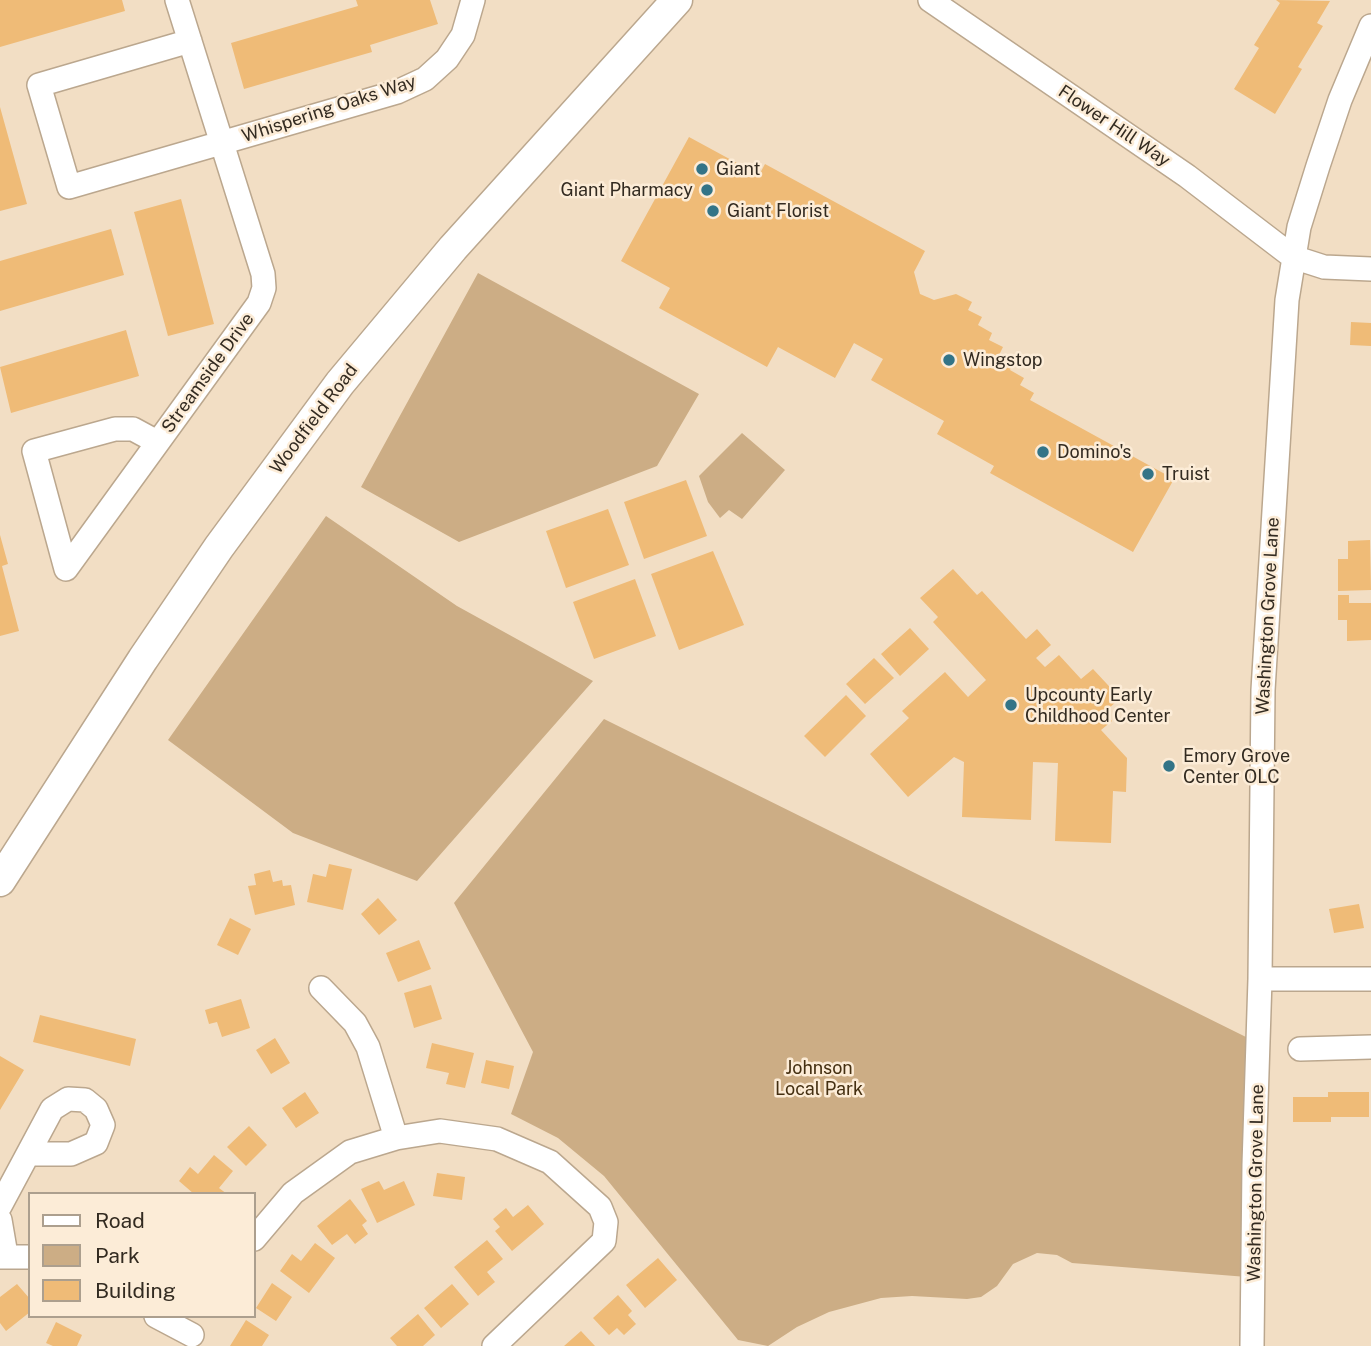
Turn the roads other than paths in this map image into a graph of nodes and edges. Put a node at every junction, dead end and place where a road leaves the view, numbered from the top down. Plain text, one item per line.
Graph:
1 (177, 0) edge
2 (473, 0) edge
3 (677, 0) edge
4 (930, 0) edge
5 (1371, 26) edge
6 (190, 41) junction
7 (223, 143) junction
8 (1293, 257) junction
9 (1371, 269) edge
10 (157, 442) junction
11 (0, 879) edge
12 (1260, 979) junction
13 (1371, 979) edge
14 (321, 988) dead end
15 (1371, 1047) edge
16 (1300, 1049) dead end
17 (396, 1138) junction
18 (28, 1154) dead end
19 (0, 1206) edge
20 (0, 1220) edge
21 (256, 1237) edge
22 (3, 1256) edge
23 (28, 1257) edge
24 (161, 1318) edge
25 (194, 1332) edge
26 (494, 1346) edge
27 (1252, 1346) edge

1 - 6 street, Streamside Drive
2 - 7 street, Whispering Oaks Way
3 - 11 main road, Woodfield Road
4 - 8 street, Flower Hill Way
5 - 8 street, Washington Grove Lane
6 - 7 street, Streamside Drive
6 - 7 street
7 - 10 street, Streamside Drive
8 - 9 street
8 - 12 street, Washington Grove Lane
10 - 10 street, Streamside Drive
12 - 13 street
12 - 27 street, Washington Grove Lane
14 - 17 street
15 - 16 street
17 - 21 street
17 - 26 street
18 - 19 street
20 - 22 street
22 - 23 street
24 - 25 street

